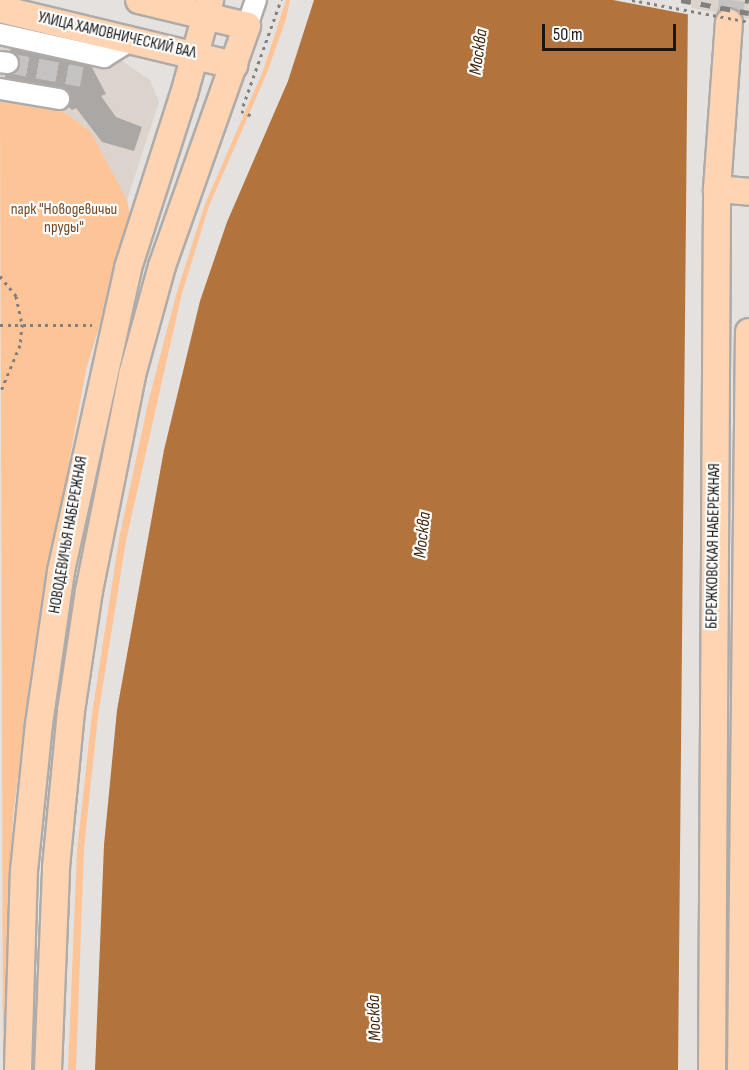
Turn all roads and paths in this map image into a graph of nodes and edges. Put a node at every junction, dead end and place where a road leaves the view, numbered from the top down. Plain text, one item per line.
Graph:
1 (139, 0) edge
2 (256, 0) edge
3 (281, 0) edge
4 (632, 0) edge
5 (208, 7) edge
6 (0, 9) edge
7 (739, 22) edge
8 (248, 26) junction
9 (0, 34) edge
10 (140, 41) junction
11 (196, 54) junction
12 (234, 65) junction
13 (0, 89) edge
14 (59, 99) dead end
15 (241, 111) junction
16 (254, 117) dead end
17 (237, 121) dead end
18 (717, 189) junction
19 (749, 192) edge
20 (0, 276) edge
21 (22, 324) junction
22 (0, 325) edge
23 (92, 325) dead end
24 (749, 332) edge
25 (0, 393) edge
26 (748, 517) edge
27 (18, 1070) edge
28 (48, 1070) edge
29 (712, 1070) edge
30 (741, 1070) edge

1 - 5 main road
2 - 8 street
3 - 15 path
4 - 7 path, bridge
5 - 8 main road
5 - 11 main road, НОВОДЕВИЧЬЯ НАБЕРЕЖНАЯ
6 - 10 main road, УЛИЦА ХАМОВНИЧЕСКИЙ ВАЛ
7 - 18 main road, БЕРЕЖКОВСКАЯ НАБЕРЕЖНАЯ
8 - 12 main road, НОВОДЕВИЧЬЯ НАБЕРЕЖНАЯ
9 - 10 street
10 - 11 main road, УЛИЦА ХАМОВНИЧЕСКИЙ ВАЛ
11 - 12 main road, УЛИЦА ХАМОВНИЧЕСКИЙ ВАЛ
11 - 27 main road, НОВОДЕВИЧЬЯ НАБЕРЕЖНАЯ
12 - 28 main road, НОВОДЕВИЧЬЯ НАБЕРЕЖНАЯ
13 - 14 street
15 - 16 path
15 - 17 path
18 - 19 main road
18 - 29 main road, БЕРЕЖКОВСКАЯ НАБЕРЕЖНАЯ
20 - 21 path
21 - 22 path
21 - 23 path
21 - 25 path
24 - 26 main road, БЕРЕЖКОВСКАЯ НАБЕРЕЖНАЯ
26 - 30 main road, БЕРЕЖКОВСКАЯ НАБЕРЕЖНАЯ

